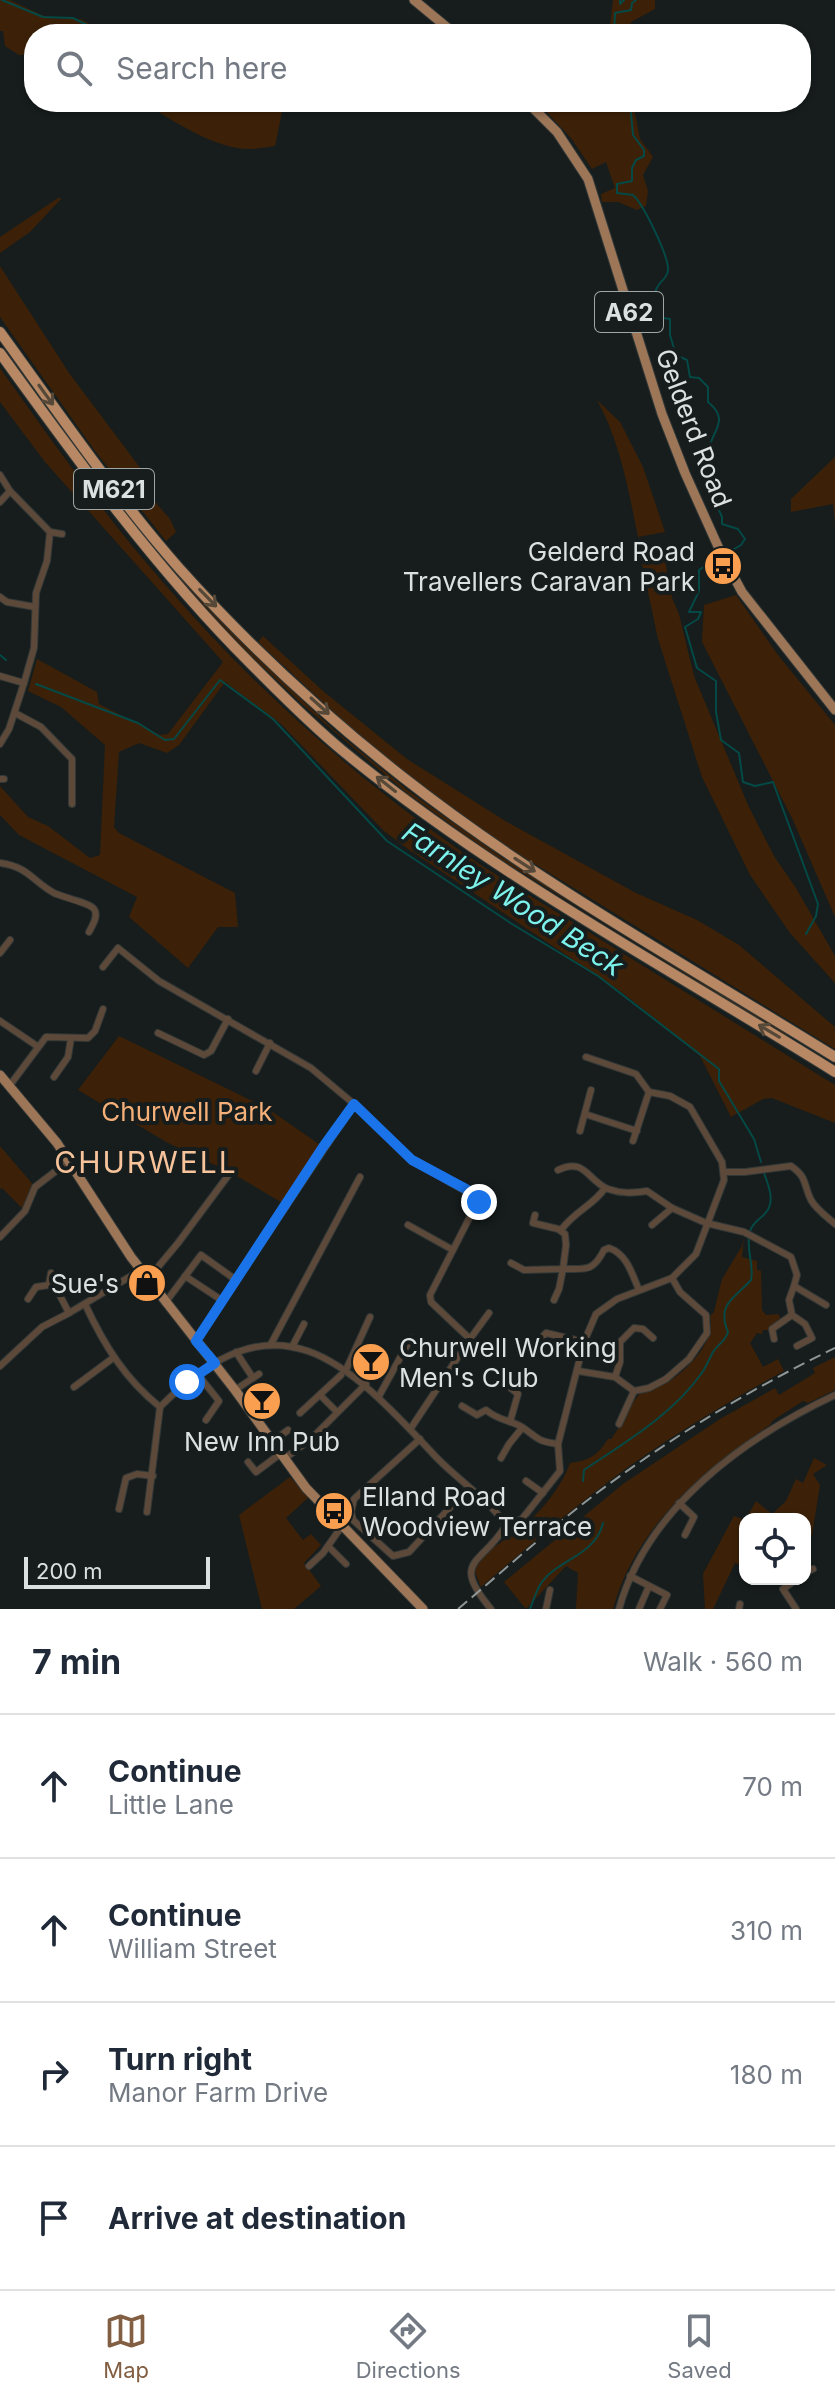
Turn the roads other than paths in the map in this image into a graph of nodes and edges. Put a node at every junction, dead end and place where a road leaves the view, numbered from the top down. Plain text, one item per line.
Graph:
1 (414, 0) edge
2 (443, 24) edge
3 (537, 112) edge
4 (0, 332) edge
5 (0, 353) edge
6 (0, 475) edge
7 (10, 491) junction
8 (0, 502) edge
9 (50, 532) junction
10 (62, 534) dead end
11 (0, 597) edge
12 (35, 607) junction
13 (0, 676) edge
14 (24, 683) junction
15 (835, 710) edge
16 (15, 713) junction
17 (0, 744) edge
18 (72, 804) dead end
19 (0, 863) edge
20 (89, 932) dead end
21 (10, 940) dead end
22 (0, 953) edge
23 (137, 966) junction
24 (103, 967) dead end
25 (131, 974) dead end
26 (103, 1009) dead end
27 (228, 1019) junction
28 (0, 1021) edge
29 (158, 1033) dead end
30 (71, 1038) junction
31 (270, 1043) junction
32 (37, 1046) junction
33 (586, 1057) dead end
34 (835, 1057) edge
35 (256, 1071) dead end
36 (835, 1072) edge
37 (0, 1075) edge
38 (54, 1077) dead end
39 (10, 1085) junction
40 (591, 1090) dead end
41 (649, 1092) junction
42 (354, 1104) junction
43 (585, 1114) junction
44 (580, 1131) dead end
45 (637, 1131) junction
46 (633, 1141) dead end
47 (70, 1160) junction
48 (558, 1170) dead end
49 (725, 1172) junction
50 (230, 1173) dead end
51 (360, 1177) dead end
52 (605, 1188) junction
53 (672, 1208) junction
54 (535, 1215) dead end
55 (706, 1223) junction
56 (835, 1224) edge
57 (408, 1225) dead end
58 (652, 1225) dead end
59 (561, 1230) junction
60 (0, 1237) edge
61 (453, 1250) junction
62 (511, 1263) dead end
63 (563, 1269) junction
64 (141, 1270) junction
65 (51, 1273) dead end
66 (185, 1276) junction
67 (672, 1278) junction
68 (148, 1279) junction
69 (236, 1280) junction
70 (49, 1285) junction
71 (794, 1286) junction
72 (639, 1290) junction
73 (28, 1299) dead end
74 (554, 1300) dead end
75 (223, 1301) junction
76 (165, 1303) junction
77 (85, 1304) junction
78 (826, 1305) dead end
79 (69, 1313) junction
80 (489, 1313) dead end
81 (792, 1315) junction
82 (370, 1317) dead end
83 (304, 1324) dead end
84 (411, 1338) dead end
85 (653, 1338) dead end
86 (470, 1339) junction
87 (774, 1339) dead end
88 (196, 1341) junction
89 (584, 1342) junction
90 (271, 1344) junction
91 (797, 1346) dead end
92 (292, 1347) junction
93 (0, 1351) edge
94 (236, 1352) junction
95 (528, 1352) dead end
96 (8, 1358) junction
97 (113, 1358) junction
98 (215, 1363) junction
99 (0, 1366) edge
100 (578, 1371) junction
101 (344, 1373) junction
102 (199, 1376) junction
103 (615, 1377) junction
104 (498, 1378) dead end
105 (366, 1384) junction
106 (74, 1387) dead end
107 (235, 1390) junction
108 (634, 1391) junction
109 (835, 1395) edge
110 (321, 1396) junction
111 (379, 1396) junction
112 (462, 1406) dead end
113 (160, 1407) junction
114 (337, 1412) junction
115 (300, 1413) dead end
116 (205, 1421) dead end
117 (510, 1422) junction
118 (619, 1424) dead end
119 (411, 1428) junction
120 (522, 1428) junction
121 (288, 1430) dead end
122 (420, 1439) junction
123 (271, 1443) junction
124 (558, 1444) junction
125 (282, 1456) junction
126 (501, 1458) dead end
127 (248, 1462) dead end
128 (153, 1476) junction
129 (526, 1481) dead end
130 (468, 1488) junction
131 (543, 1493) junction
132 (679, 1503) junction
133 (119, 1509) dead end
134 (147, 1512) dead end
135 (506, 1525) junction
136 (342, 1526) junction
137 (685, 1535) dead end
138 (328, 1546) junction
139 (346, 1564) dead end
140 (309, 1566) dead end
141 (630, 1576) junction
142 (789, 1585) edge
143 (649, 1586) junction
144 (550, 1590) dead end
145 (423, 1609) edge
146 (491, 1609) edge
147 (546, 1609) edge
148 (619, 1609) edge
149 (639, 1609) edge
150 (660, 1609) edge
151 (796, 1609) edge

1 - 2 main road
3 - 15 main road, Gelderd Road / A62
4 -> 34 highway, M621
36 -> 5 highway, M621
6 - 7 street
7 - 8 street
7 - 9 street
9 - 10 street
9 - 12 street
11 - 12 street
12 - 14 street
13 - 14 street
14 - 16 street
16 - 17 street
16 - 18 street
19 - 20 street
21 - 22 street
23 - 24 street
23 - 25 street
23 - 27 street
26 - 30 street
27 - 29 street
27 - 31 street
28 - 32 street
30 - 32 street
30 - 38 street
31 - 35 street
31 - 42 street
32 - 39 street
33 - 41 street
37 - 39 main road
39 - 47 main road
40 - 43 street
41 - 45 street
41 - 49 street
42 - 61 street
42 - 69 street
43 - 44 street
43 - 45 street
45 - 46 street
47 - 60 street
47 - 64 main road
48 - 52 street
49 - 55 street
49 - 56 street
50 - 68 street
51 - 90 street
52 - 53 street
52 - 59 street
53 - 55 street
53 - 58 street
54 - 59 street
55 - 67 street
55 - 71 street
57 - 61 street
59 - 63 street
61 - 86 street
62 - 63 street
63 - 72 street
63 - 74 street
64 - 68 main road
64 - 77 street
65 - 70 street
66 - 69 street
66 - 75 street
66 - 76 street
67 - 72 street
67 - 108 street
68 - 76 main road
69 - 75 street
70 - 73 street
70 - 79 street
71 - 78 street
71 - 81 street
72 - 89 street
75 - 88 street
76 - 88 main road
77 - 79 street
77 - 97 street
79 - 96 street
80 - 86 street
81 - 87 street
81 - 91 street
82 - 101 street
83 - 92 street
84 - 111 street
85 - 103 street
86 - 119 street
88 - 98 main road
89 - 95 street
89 - 100 street
90 - 92 street
90 - 94 street
92 - 101 street
93 - 96 street
94 - 98 street
94 - 107 street
96 - 99 street
97 - 106 street
97 - 113 street
98 - 102 street
98 - 107 main road
100 - 103 street
100 - 124 street
101 - 105 street
101 - 110 street
102 - 113 street
102 - 116 street
103 - 108 street
104 - 117 street
105 - 111 street
105 - 114 street
107 - 123 main road
108 - 118 street
109 - 132 street
110 - 114 street
110 - 115 street
111 - 119 street
112 - 117 street
113 - 128 street
114 - 125 street
117 - 120 street
119 - 122 street
120 - 124 street
120 - 126 street
121 - 123 street
122 - 130 street
122 - 130 street
123 - 125 main road
124 - 131 street
125 - 127 street
125 - 136 main road
128 - 133 street
128 - 134 street
129 - 131 street
130 - 135 street
131 - 135 street
132 - 137 street
132 - 141 street
135 - 146 street
136 - 138 street
136 - 145 main road
138 - 139 street
138 - 140 street
141 - 143 street
141 - 148 street
142 - 151 street
143 - 149 street
143 - 150 street
144 - 147 street

